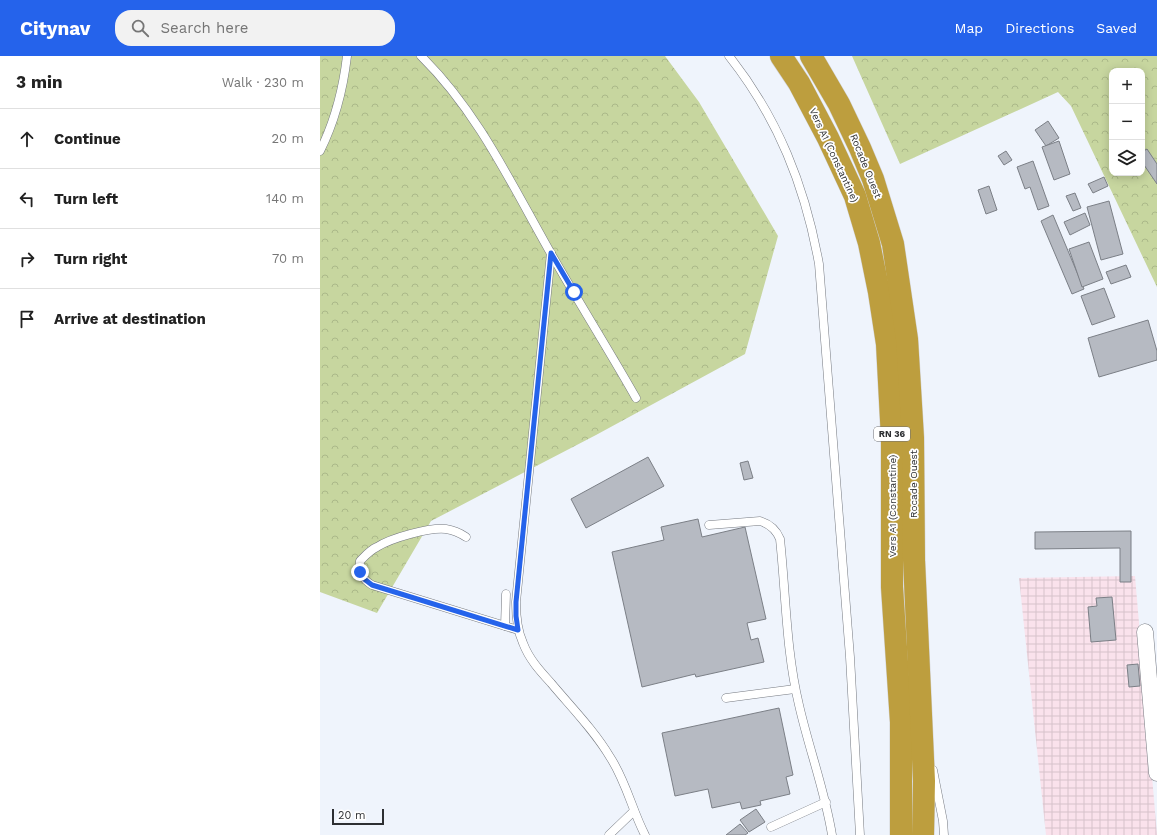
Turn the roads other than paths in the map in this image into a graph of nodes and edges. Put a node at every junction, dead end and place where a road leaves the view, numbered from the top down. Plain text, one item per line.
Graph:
1 (347, 56) edge
2 (420, 56) edge
3 (729, 56) edge
4 (781, 56) edge
5 (811, 56) edge
6 (320, 151) edge
7 (551, 253) junction
8 (636, 398) dead end
9 (709, 525) dead end
10 (466, 537) dead end
11 (506, 594) dead end
12 (505, 626) junction
13 (518, 630) junction
14 (1145, 632) dead end
15 (796, 689) junction
16 (726, 698) dead end
17 (921, 710) junction
18 (1157, 773) edge
19 (826, 802) junction
20 (634, 811) junction
21 (771, 827) dead end
22 (609, 835) edge
23 (645, 835) edge
24 (832, 835) edge
25 (860, 835) edge
26 (901, 835) edge
27 (923, 835) edge
28 (944, 835) edge

1 - 6 lane
2 - 7 lane
3 - 25 lane
4 - 26 highway, Vers A1 (Constantine) / RN 36
5 - 17 highway, Rocade Ouest
7 - 8 lane
7 - 13 lane
9 - 15 lane
10 - 12 lane
11 - 12 lane
12 - 13 lane
13 - 20 lane
14 - 18 street
15 - 16 lane
15 - 19 lane
17 - 27 highway, Rocade Ouest
17 - 28 lane
19 - 21 lane
19 - 24 lane
20 - 22 lane
20 - 23 lane

